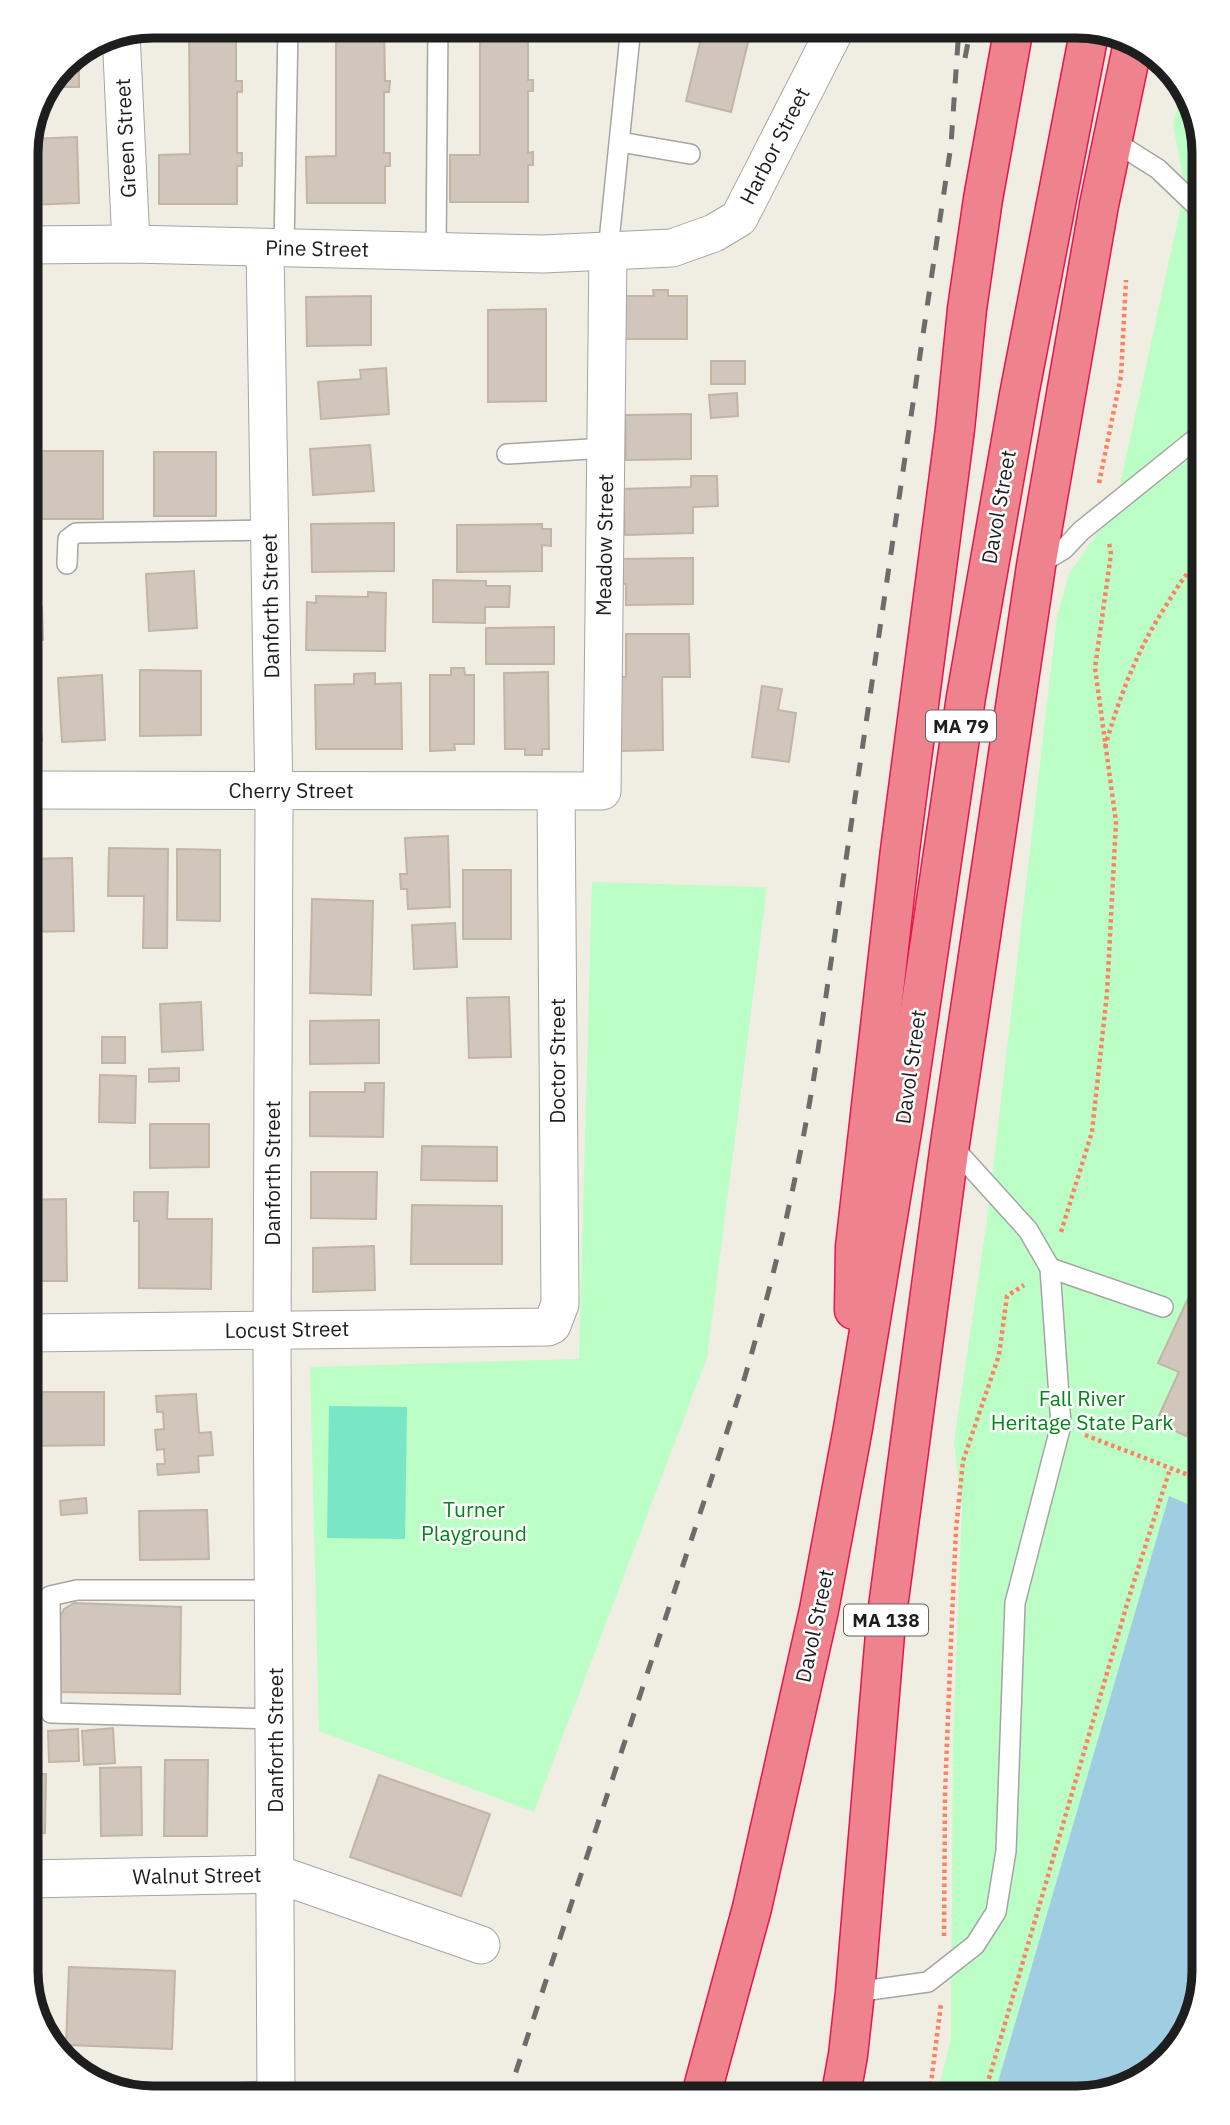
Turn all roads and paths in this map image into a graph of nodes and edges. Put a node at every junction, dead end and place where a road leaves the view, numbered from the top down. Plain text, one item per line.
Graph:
1 (287, 38) edge
2 (438, 38) edge
3 (630, 39) edge
4 (831, 39) edge
5 (1012, 39) edge
6 (1088, 39) edge
7 (122, 44) edge
8 (1131, 52) edge
9 (1112, 139) junction
10 (620, 142) junction
11 (690, 154) dead end
12 (1192, 202) edge
13 (131, 244) junction
14 (39, 245) edge
15 (274, 248) junction
16 (436, 251) junction
17 (608, 251) junction
18 (1126, 268) dead end
19 (1192, 442) edge
20 (606, 448) junction
21 (507, 454) dead end
22 (1100, 493) dead end
23 (269, 530) junction
24 (1107, 534) dead end
25 (67, 564) dead end
26 (1036, 566) junction
27 (1192, 567) edge
28 (1104, 751) junction
29 (39, 790) edge
30 (274, 791) junction
31 (556, 792) junction
32 (950, 1144) junction
33 (1050, 1268) junction
34 (1163, 1307) dead end
35 (548, 1327) joint
36 (272, 1331) junction
37 (38, 1333) edge
38 (1061, 1425) junction
39 (853, 1428) junction
40 (1170, 1469) junction
41 (1192, 1477) edge
42 (274, 1590) junction
43 (275, 1719) junction
44 (277, 1874) junction
45 (38, 1879) edge
46 (481, 1945) dead end
47 (943, 1971) junction
48 (855, 1992) junction
49 (276, 2086) edge
50 (704, 2086) edge
51 (842, 2086) edge
52 (931, 2086) edge
53 (987, 2086) edge

1 - 15 lane
2 - 16 lane
3 - 10 lane
4 - 17 street, Harbor Street
5 - 39 highway
6 - 39 highway, Davol Street / MA 79
7 - 13 street, Green Street
8 - 9 highway, MA 79
9 - 12 lane
9 - 26 highway, MA 79
10 - 11 lane
10 - 17 lane
13 - 14 street, Pine Street
13 - 15 street, Pine Street
15 - 16 street, Pine Street
15 - 23 street, Danforth Street
16 - 17 street, Pine Street
17 - 20 street, Meadow Street
18 - 22 path
19 - 26 lane
20 - 21 lane
20 - 31 street, Meadow Street
23 - 25 lane
23 - 30 street, Danforth Street
24 - 28 path
26 - 32 highway, MA 79
27 - 28 path
28 - 33 path
29 - 30 street, Cherry Street
30 - 31 street, Cherry Street
30 - 36 street, Danforth Street
31 - 35 street, Doctor Street
32 - 33 lane
32 - 48 highway, MA 138
33 - 34 lane
33 - 38 lane
33 - 47 path
35 - 36 street, Locust Street
36 - 37 street, Locust Street
36 - 42 street, Danforth Street
38 - 40 path
38 - 47 lane
39 - 50 highway, Davol Street
40 - 41 path
40 - 53 path
42 - 43 street, Danforth Street
42 - 43 lane
43 - 44 street, Danforth Street
44 - 45 street, Walnut Street
44 - 46 street, Walnut Street
44 - 49 street, Danforth Street
47 - 48 lane
47 - 52 path
48 - 51 highway, MA 138

